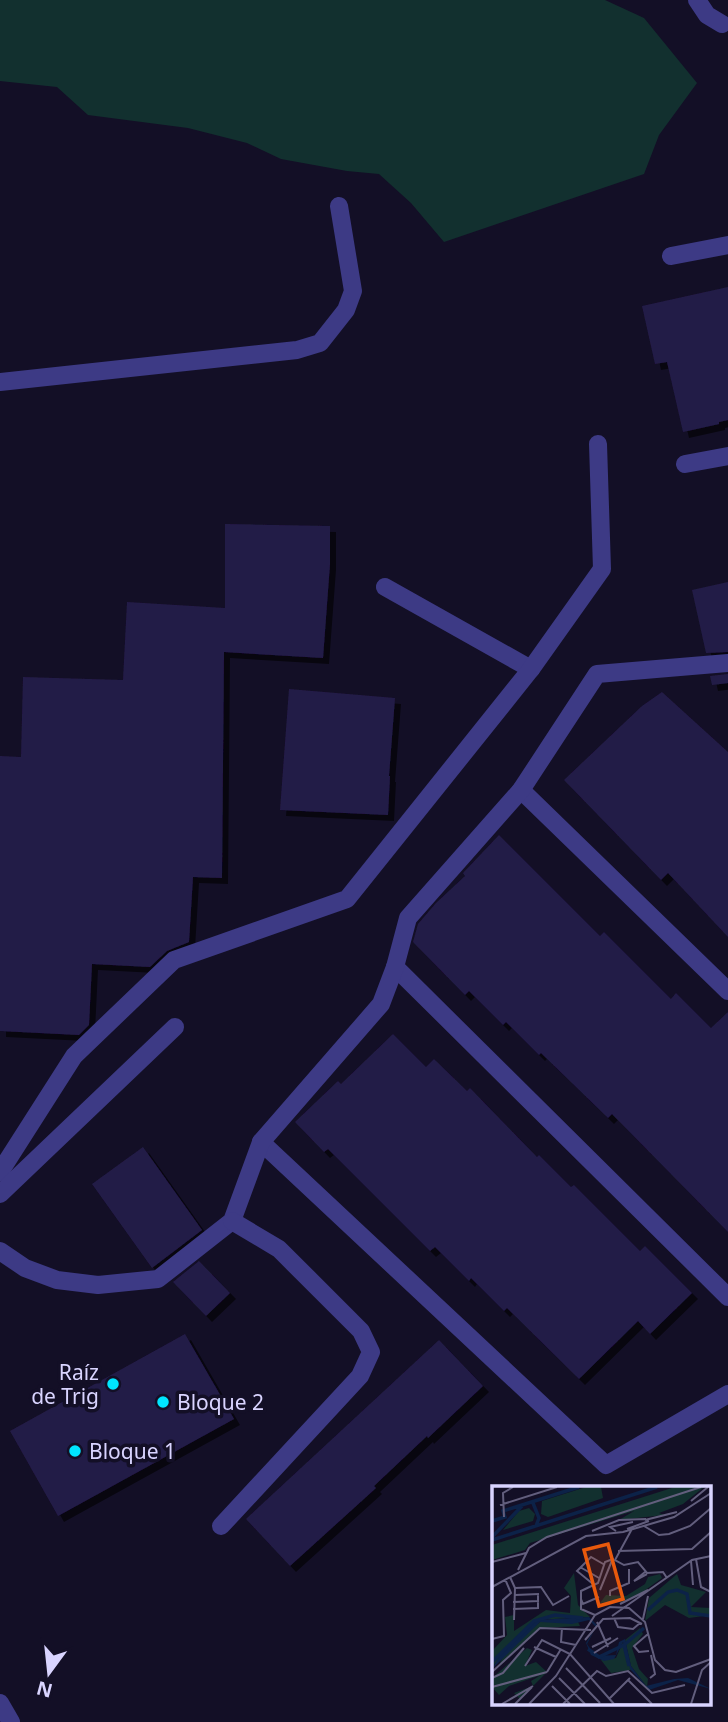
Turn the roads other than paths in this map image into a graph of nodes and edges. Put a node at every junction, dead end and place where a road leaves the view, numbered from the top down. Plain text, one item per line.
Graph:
1 (697, 0) edge
2 (722, 24) dead end
3 (339, 206) dead end
4 (728, 245) edge
5 (671, 256) dead end
6 (0, 382) edge
7 (598, 444) dead end
8 (728, 456) edge
9 (685, 464) dead end
10 (385, 587) dead end
11 (728, 663) edge
12 (531, 669) junction
13 (521, 790) junction
14 (395, 967) junction
15 (728, 990) edge
16 (175, 1027) dead end
17 (261, 1142) junction
18 (0, 1172) edge
19 (0, 1194) edge
20 (232, 1221) junction
21 (0, 1251) edge
22 (728, 1297) edge
23 (728, 1394) edge
24 (221, 1526) dead end
25 (0, 1703) edge
26 (11, 1722) edge

1 - 2 street
3 - 6 street
4 - 5 street
7 - 12 street
8 - 9 street
10 - 12 street
11 - 13 street
12 - 18 street
13 - 14 street
13 - 15 street
14 - 17 street
14 - 22 street
16 - 19 street
17 - 20 street
17 - 23 street
20 - 21 street
20 - 24 street
25 - 26 street

